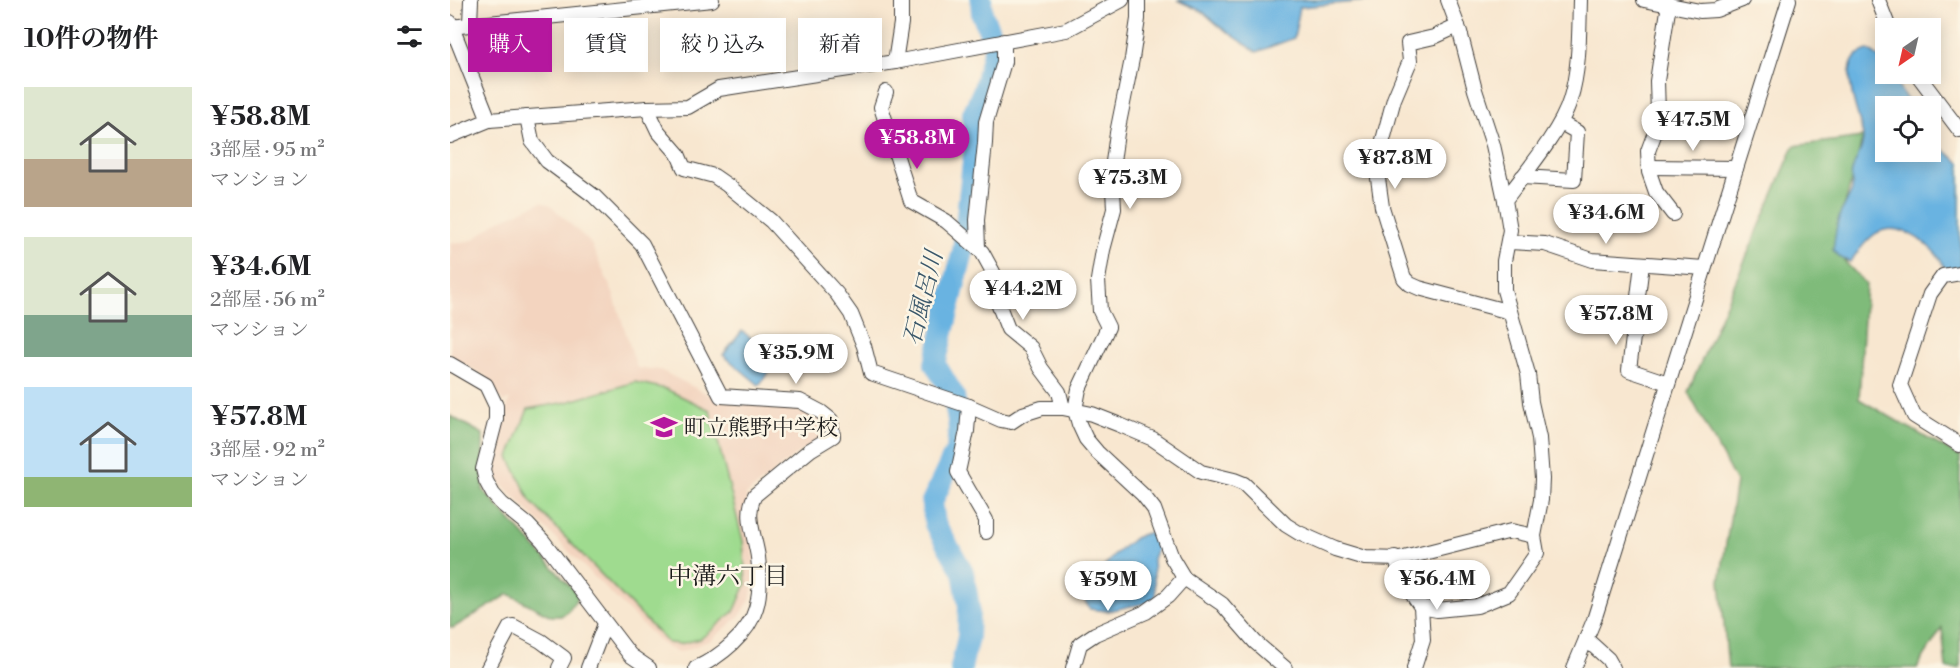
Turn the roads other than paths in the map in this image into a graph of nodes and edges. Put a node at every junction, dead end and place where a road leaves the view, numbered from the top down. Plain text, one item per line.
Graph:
1 (471, 0) edge
2 (712, 0) edge
3 (901, 0) edge
4 (1122, 0) edge
5 (1138, 0) edge
6 (1448, 0) edge
7 (1580, 0) edge
8 (1742, 0) edge
9 (1789, 0) edge
10 (1878, 0) edge
11 (1657, 2) edge
12 (619, 4) edge
13 (470, 18) edge
14 (515, 18) edge
15 (1885, 18) edge
16 (468, 24) edge
17 (451, 25) edge
18 (1458, 26) junction
19 (997, 42) junction
20 (895, 62) junction
21 (1925, 84) edge
22 (886, 92) dead end
23 (646, 108) junction
24 (527, 117) junction
25 (489, 120) junction
26 (1560, 123) junction
27 (1960, 130) edge
28 (450, 136) edge
29 (1649, 167) junction
30 (1736, 168) junction
31 (1521, 177) junction
32 (1505, 200) junction
33 (1673, 214) dead end
34 (1509, 242) junction
35 (974, 245) junction
36 (1642, 264) junction
37 (1704, 268) junction
38 (1960, 273) edge
39 (1510, 312) junction
40 (450, 364) edge
41 (1668, 383) junction
42 (967, 406) junction
43 (1069, 409) junction
44 (1960, 445) edge
45 (986, 532) dead end
46 (1534, 536) junction
47 (1395, 558) junction
48 (1184, 578) junction
49 (1421, 607) junction
50 (605, 624) junction
51 (1586, 639) junction
52 (564, 664) edge
53 (488, 668) edge
54 (588, 668) edge
55 (649, 668) edge
56 (696, 668) edge
57 (1073, 668) edge
58 (1285, 668) edge
59 (1414, 668) edge
60 (1574, 668) edge
61 (1613, 668) edge

1 - 13 street
2 - 12 street
3 - 20 street
4 - 19 street
5 - 43 street
6 - 18 street
7 - 26 street
8 - 11 street
9 - 30 street
10 - 15 street
11 - 29 street
12 - 14 street
16 - 17 street
17 - 25 street
18 - 32 street
18 - 39 street
19 - 20 street
19 - 35 street
20 - 23 street
21 - 27 street
22 - 35 street
23 - 24 street
23 - 42 street
24 - 25 street
24 - 56 street
25 - 28 street
26 - 31 street
26 - 31 street
29 - 30 street
29 - 33 street
30 - 37 street
31 - 32 street
32 - 34 street
34 - 36 street
34 - 39 street
35 - 43 street
36 - 37 street
36 - 41 street
37 - 41 street
38 - 44 street
39 - 46 street
40 - 50 street
41 - 51 street
42 - 43 street
42 - 45 street
43 - 47 street
43 - 48 street
46 - 47 street
46 - 49 street
47 - 49 street
48 - 57 street
48 - 58 street
49 - 59 street
50 - 54 street
50 - 55 street
51 - 60 street
51 - 61 street
52 - 53 street

